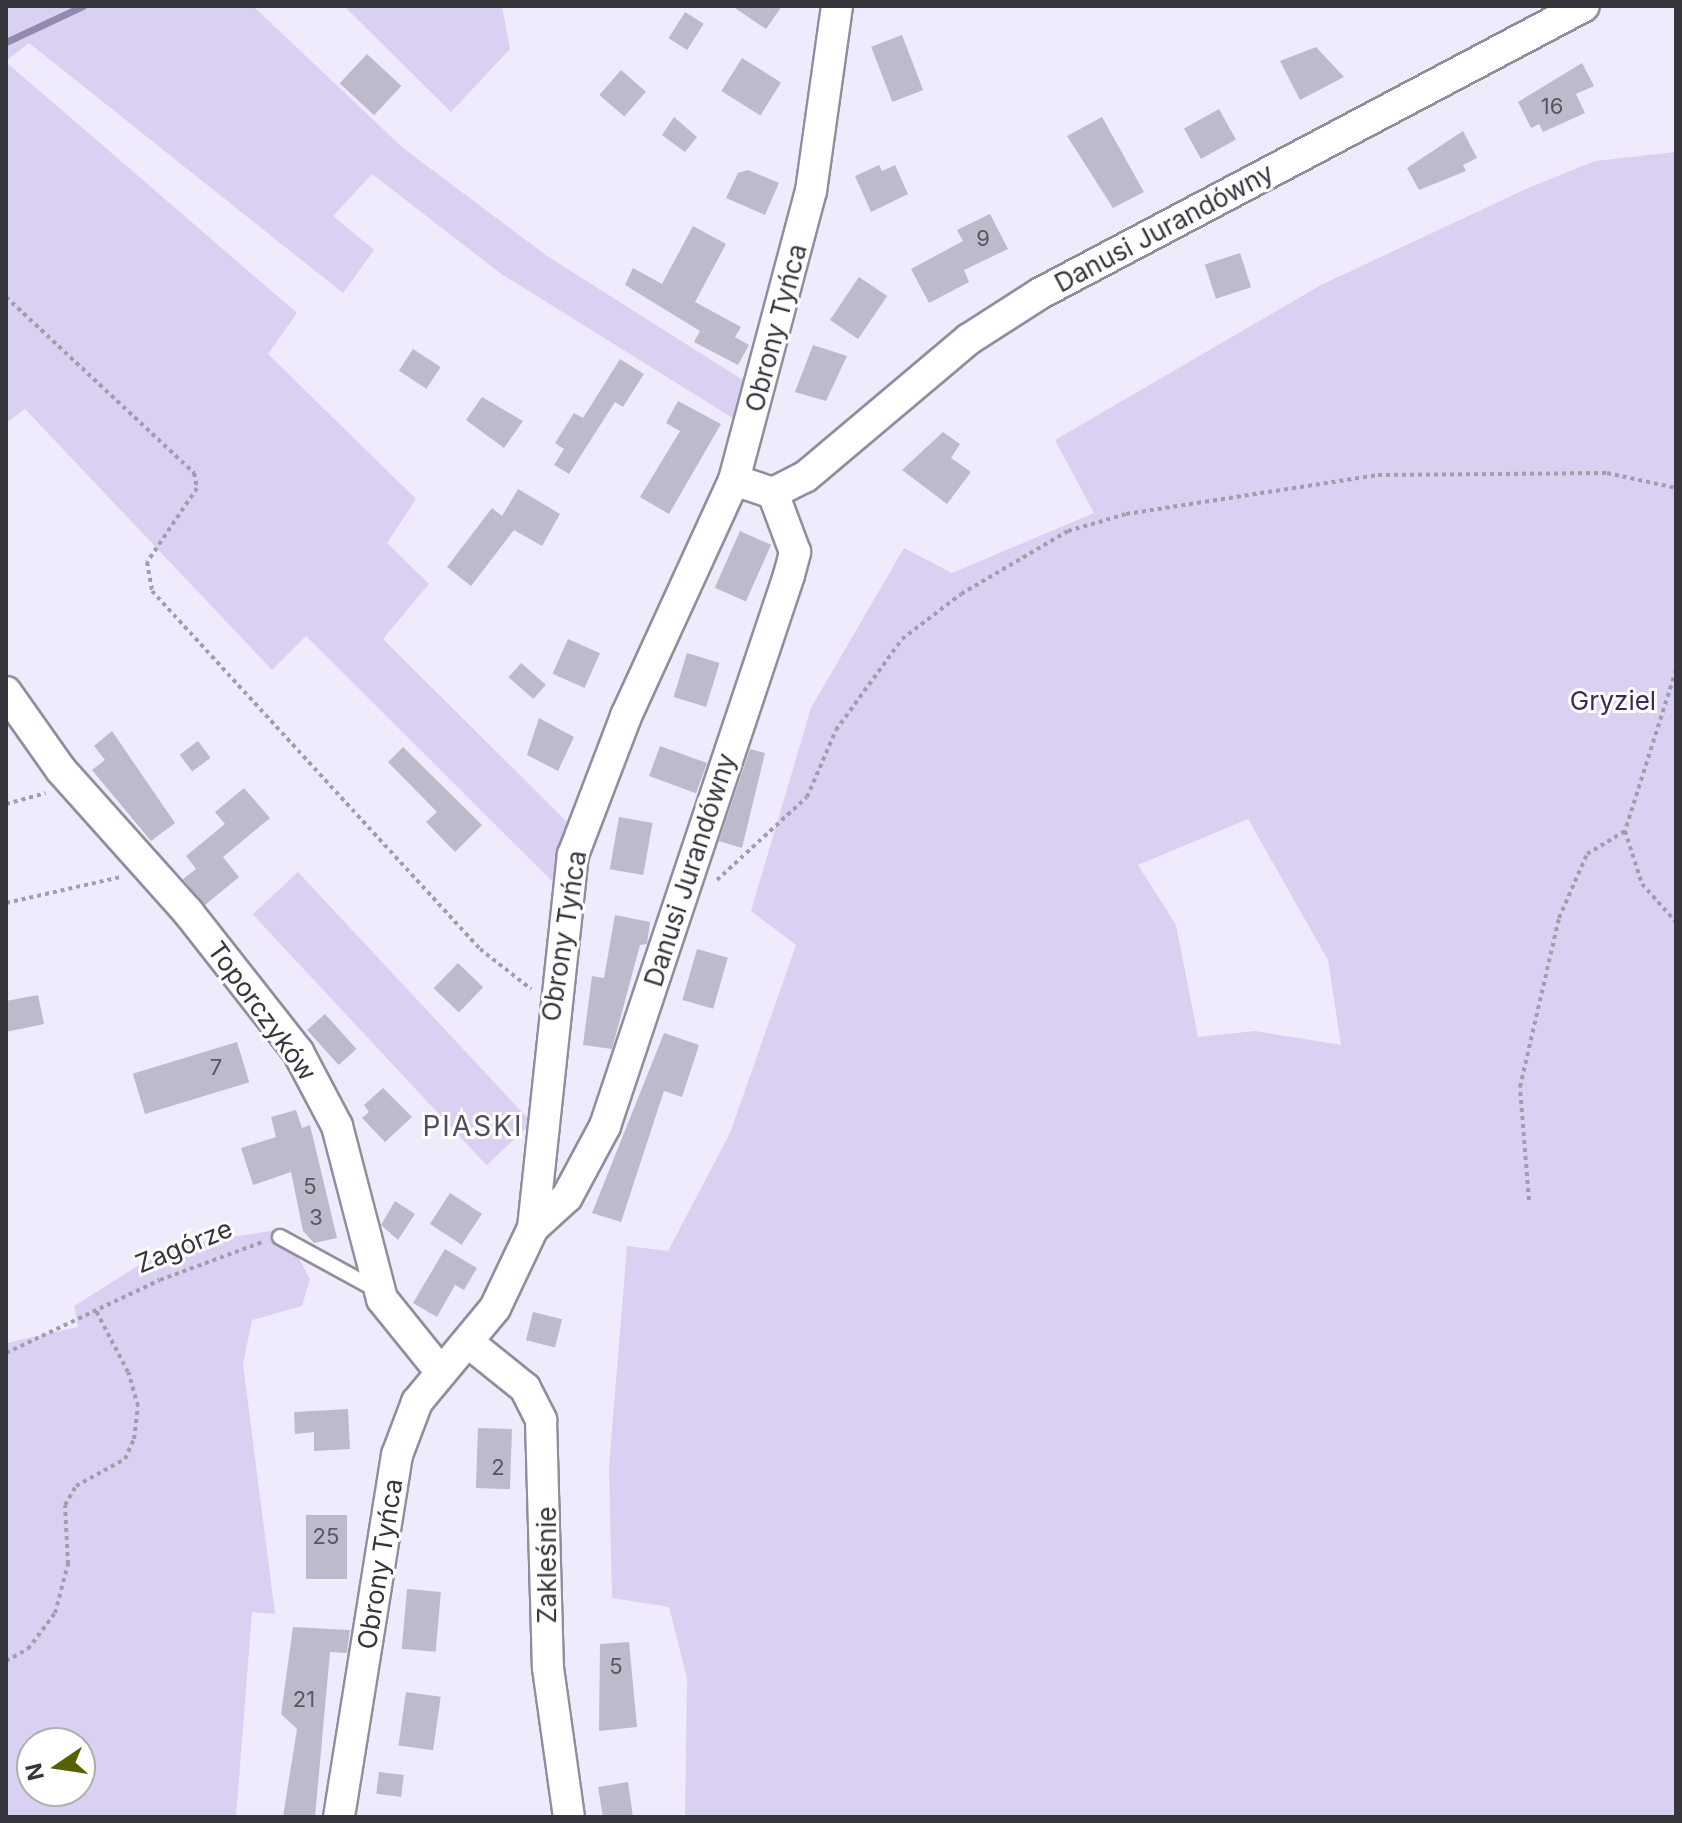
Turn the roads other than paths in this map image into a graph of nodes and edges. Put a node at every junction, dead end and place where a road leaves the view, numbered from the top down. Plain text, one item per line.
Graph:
1 (837, 6) edge
2 (1584, 6) edge
3 (734, 480) junction
4 (773, 493) junction
5 (6, 692) edge
6 (533, 1228) junction
7 (280, 1237) road end
8 (379, 1291) junction
9 (469, 1343) junction
10 (440, 1371) junction
11 (339, 1817) edge
12 (569, 1817) edge

1 - 3 street, Obrony Tyńca
2 - 4 street, Danusi Jurandówny
3 - 4 street
3 - 6 street, Obrony Tyńca
4 - 6 street, Danusi Jurandówny
5 - 8 street, Toporczyków
6 - 9 street, Obrony Tyńca
7 - 8 lane
8 - 10 street, Toporczyków
9 - 10 street, Obrony Tyńca
9 - 12 street, Zakleśnie
10 - 11 street, Obrony Tyńca

